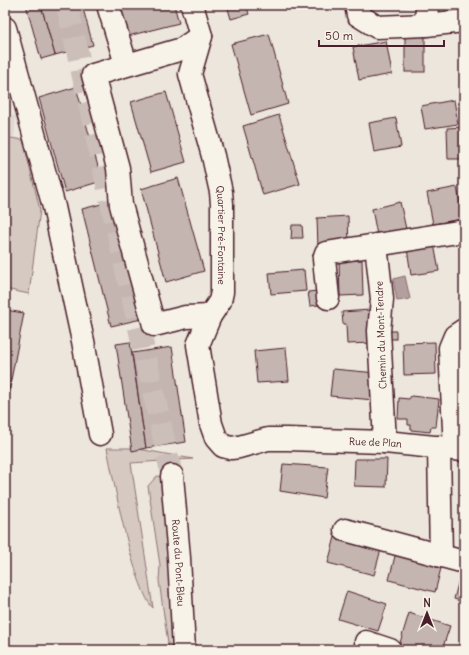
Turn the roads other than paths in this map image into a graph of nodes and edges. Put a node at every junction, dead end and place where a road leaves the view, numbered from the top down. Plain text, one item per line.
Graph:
1 (108, 5) edge
2 (192, 5) edge
3 (356, 5) edge
4 (427, 15) edge
5 (464, 21) edge
6 (5, 28) edge
7 (201, 36) junction
8 (126, 64) junction
9 (464, 231) edge
10 (376, 245) junction
11 (328, 298) dead end
12 (210, 316) junction
13 (464, 330) edge
14 (100, 434) dead end
15 (261, 440) joint
16 (385, 442) junction
17 (453, 449) edge
18 (172, 476) tunnel mouth
19 (345, 530) dead end
20 (441, 556) junction
21 (464, 562) edge
22 (366, 642) dead end
23 (184, 650) edge
24 (390, 650) edge

1 - 8 street
2 - 7 street
3 - 4 street
4 - 5 street
6 - 14 street
7 - 8 street
7 - 12 street, Quartier Pré-Fontaine
8 - 12 street
9 - 10 street
10 - 11 street
10 - 16 street, Chemin du Mont-Tendre
12 - 15 street, Quartier Pré-Fontaine
13 - 17 street
15 - 16 street, Rue de Plan
16 - 17 street, Rue de Plan
17 - 20 street
18 - 23 street, Route du Pont-Bleu
19 - 20 street
20 - 21 street
22 - 24 street

